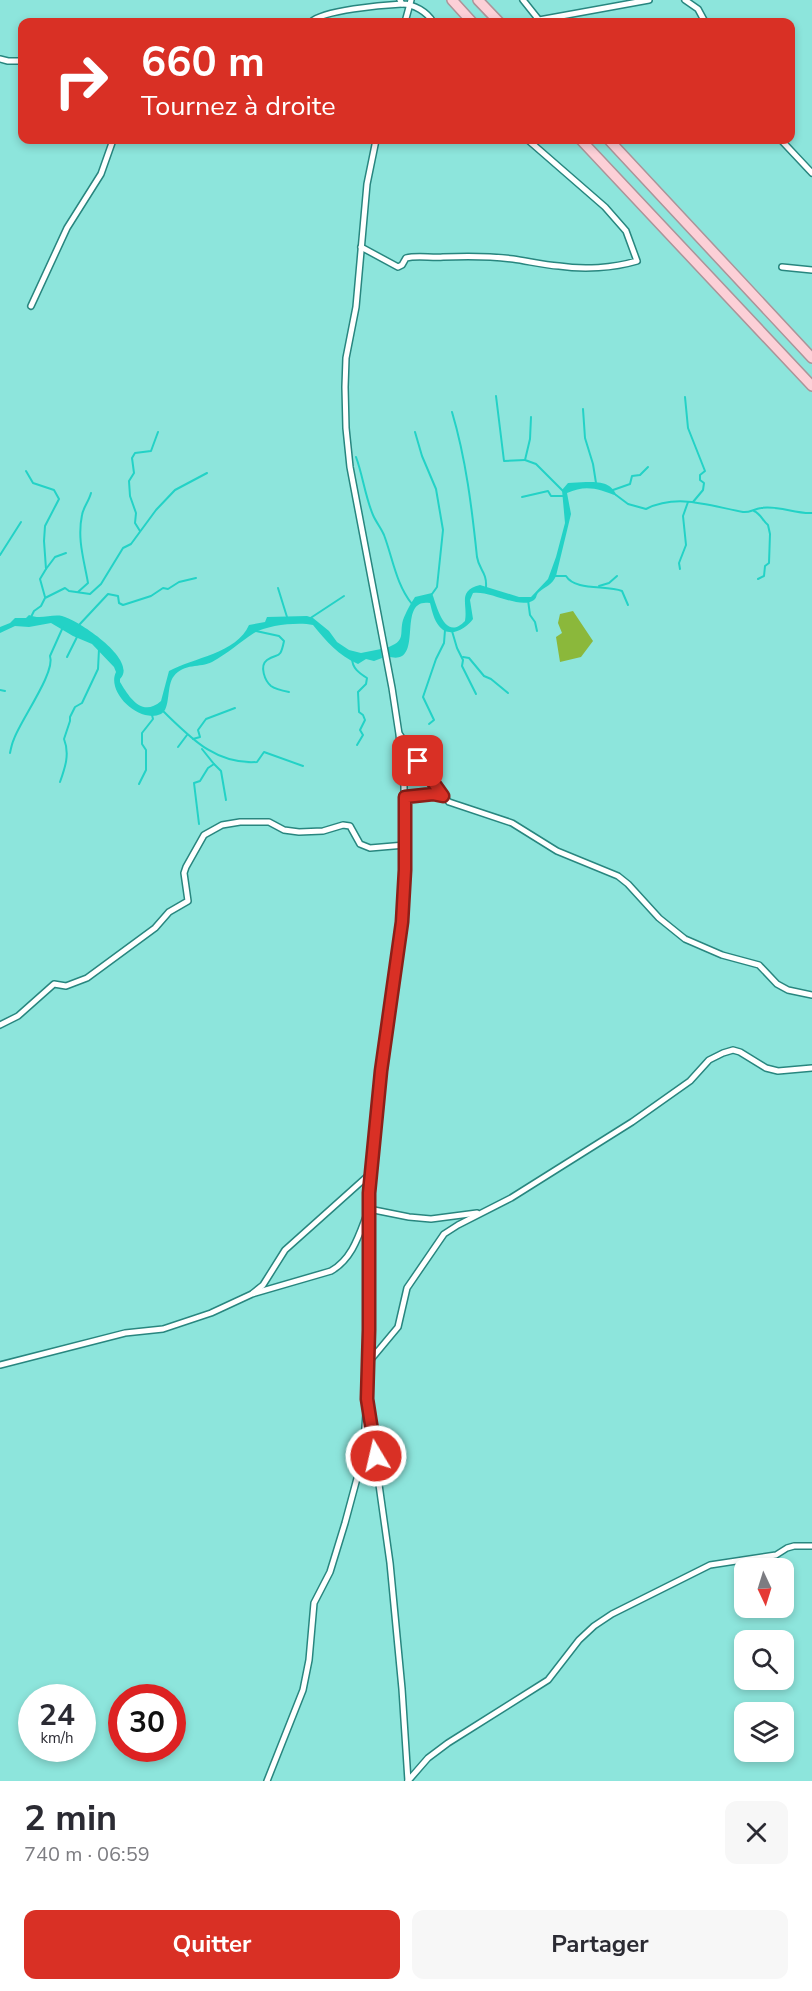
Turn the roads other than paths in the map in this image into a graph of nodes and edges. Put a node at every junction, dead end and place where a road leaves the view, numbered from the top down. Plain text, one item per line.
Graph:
1 (452, 0) edge
2 (478, 0) edge
3 (523, 0) edge
4 (649, 0) edge
5 (686, 0) edge
6 (401, 2) edge
7 (411, 2) edge
8 (695, 2) edge
9 (316, 18) edge
10 (406, 18) edge
11 (431, 18) edge
12 (468, 18) edge
13 (495, 18) edge
14 (537, 18) edge
15 (550, 18) edge
16 (703, 18) edge
17 (0, 59) edge
18 (18, 61) edge
19 (111, 144) edge
20 (375, 144) edge
21 (533, 144) edge
22 (585, 144) edge
23 (613, 144) edge
24 (785, 144) edge
25 (812, 173) edge
26 (361, 248) junction
27 (782, 267) dead end
28 (812, 270) edge
29 (31, 306) dead end
30 (812, 358) edge
31 (812, 386) edge
32 (399, 734) junction
33 (443, 796) junction
34 (405, 797) junction
35 (405, 844) junction
36 (812, 995) edge
37 (0, 1025) edge
38 (812, 1068) edge
39 (371, 1173) junction
40 (369, 1209) junction
41 (483, 1212) junction
42 (252, 1294) junction
43 (368, 1363) junction
44 (0, 1365) edge
45 (367, 1399) junction
46 (812, 1546) edge
47 (267, 1781) edge
48 (408, 1781) edge

1 - 12 highway
2 - 13 highway
3 - 14 street
4 - 15 street
5 - 8 street
6 - 7 street
6 - 9 street
7 - 10 street
7 - 11 street
8 - 16 street
17 - 18 street
19 - 29 street
20 - 26 street
21 - 26 street
22 - 31 highway
23 - 30 highway
24 - 25 street
26 - 32 street
27 - 28 street
32 - 33 street
32 - 34 street
33 - 34 street
33 - 36 street
34 - 35 street
35 - 37 street
35 - 39 street
38 - 41 street
39 - 40 street
39 - 42 street
40 - 41 street
40 - 42 street
40 - 43 street
41 - 43 street
42 - 44 street
43 - 45 street
45 - 47 street
45 - 48 street
46 - 48 street

